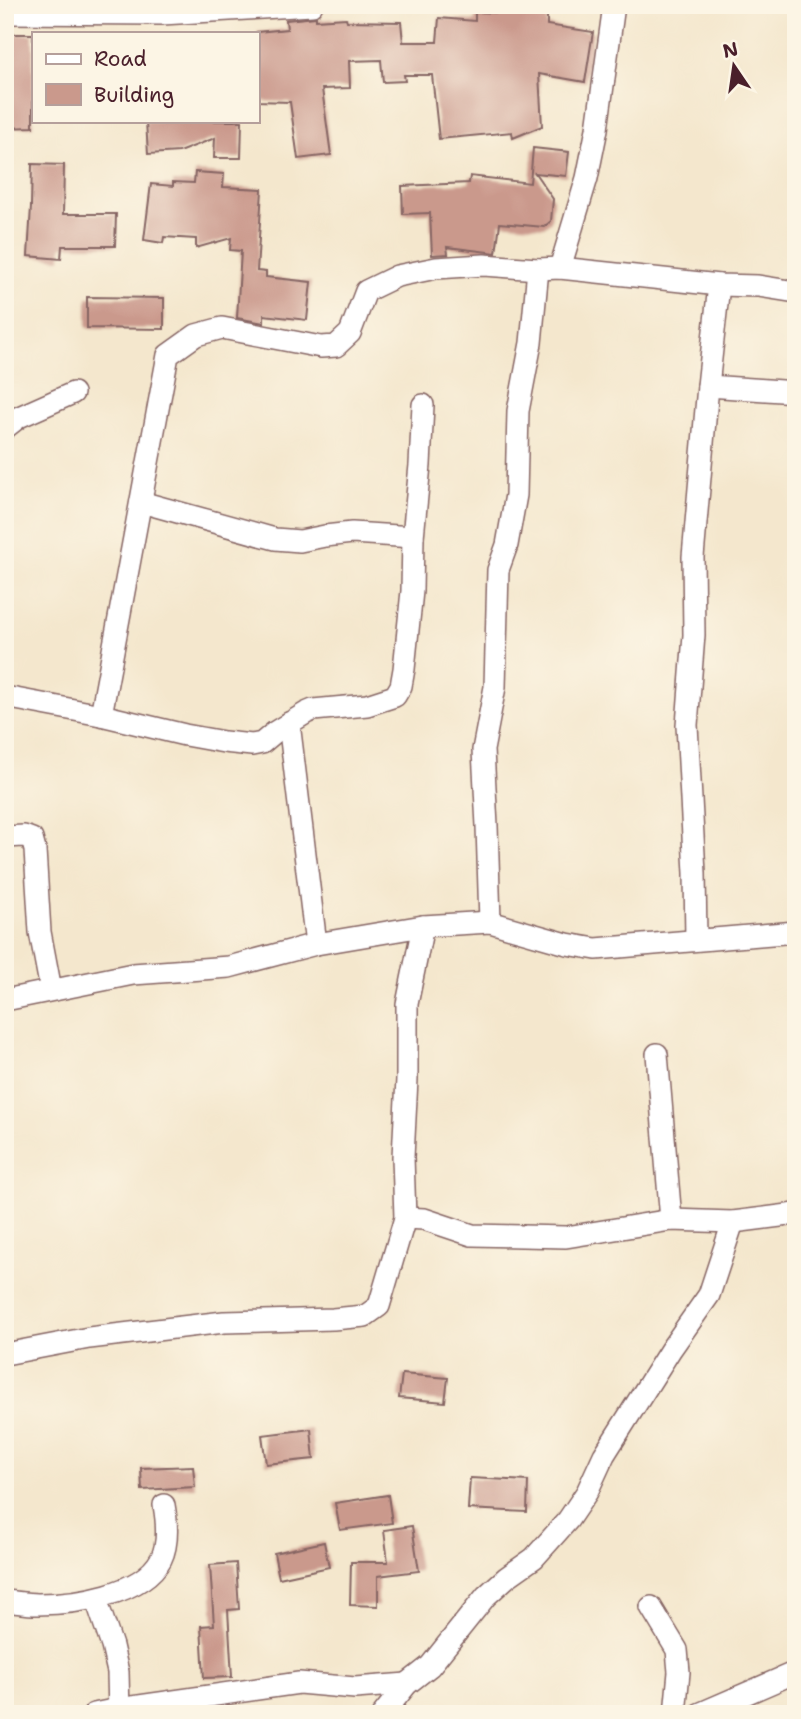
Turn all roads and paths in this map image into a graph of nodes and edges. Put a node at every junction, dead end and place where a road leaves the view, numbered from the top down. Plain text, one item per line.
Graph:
1 (312, 5) edge
2 (614, 5) edge
3 (5, 13) edge
4 (560, 268) junction
5 (538, 269) junction
6 (719, 285) junction
7 (796, 292) edge
8 (708, 386) junction
9 (796, 392) edge
10 (73, 393) dead end
11 (423, 405) dead end
12 (5, 428) edge
13 (141, 502) junction
14 (413, 537) junction
15 (5, 696) edge
16 (101, 715) junction
17 (289, 723) junction
18 (5, 837) edge
19 (490, 922) junction
20 (423, 926) junction
21 (796, 932) edge
22 (696, 940) junction
23 (316, 944) junction
24 (51, 990) junction
25 (5, 1000) edge
26 (657, 1054) dead end
27 (796, 1214) edge
28 (405, 1218) junction
29 (671, 1220) junction
30 (733, 1222) junction
31 (5, 1354) edge
32 (164, 1505) dead end
33 (96, 1599) junction
34 (5, 1601) edge
35 (651, 1607) dead end
36 (796, 1672) edge
37 (407, 1684) junction
38 (119, 1711) edge
39 (94, 1714) edge
40 (383, 1714) edge
41 (675, 1714) edge
42 (699, 1714) edge

1 - 3 street
2 - 4 street
4 - 5 street
4 - 6 street
5 - 13 street
5 - 19 street
6 - 7 street
6 - 8 street
8 - 9 street
8 - 22 street
10 - 12 street
11 - 14 street
13 - 14 street
13 - 16 street
14 - 17 street
15 - 16 street
16 - 17 street
17 - 23 street
18 - 24 street
19 - 20 street
19 - 22 street
20 - 23 street
20 - 28 street
21 - 22 street
23 - 24 street
24 - 25 street
26 - 29 street
27 - 30 street
28 - 29 street
28 - 31 street
29 - 30 street
30 - 37 street
32 - 33 street
33 - 34 street
33 - 38 street
35 - 41 street
36 - 42 street
37 - 38 street
37 - 40 street
38 - 39 street

